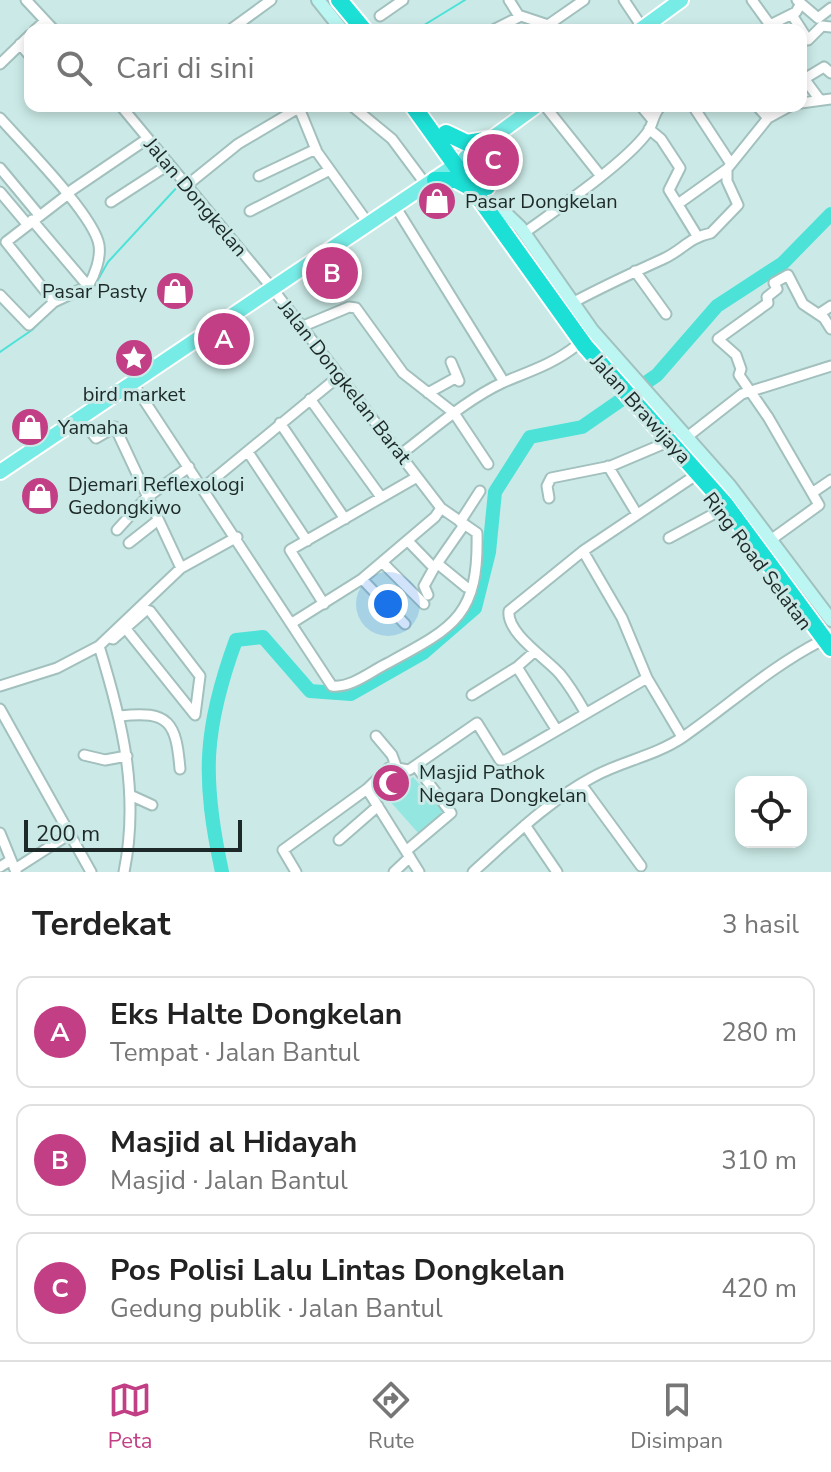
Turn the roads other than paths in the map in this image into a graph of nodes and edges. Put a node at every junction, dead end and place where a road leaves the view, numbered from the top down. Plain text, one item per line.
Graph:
1 (26, 0) edge
2 (271, 0) edge
3 (318, 0) edge
4 (403, 0) edge
5 (509, 0) edge
6 (584, 0) edge
7 (624, 0) edge
8 (681, 0) edge
9 (752, 0) edge
10 (337, 1) edge
11 (799, 2) edge
12 (831, 8) edge
13 (792, 15) junction
14 (380, 16) dead end
15 (519, 16) junction
16 (45, 21) junction
17 (42, 24) edge
18 (48, 24) edge
19 (238, 24) edge
20 (337, 24) edge
21 (348, 24) edge
22 (358, 24) edge
23 (504, 24) edge
24 (545, 24) edge
25 (549, 24) edge
26 (639, 24) edge
27 (649, 24) edge
28 (767, 24) edge
29 (776, 24) edge
30 (798, 24) edge
31 (830, 29) edge
32 (807, 38) edge
33 (24, 40) edge
34 (20, 44) junction
35 (24, 49) edge
36 (0, 64) edge
37 (831, 73) edge
38 (807, 75) edge
39 (807, 82) edge
40 (831, 99) edge
41 (820, 100) junction
42 (807, 102) edge
43 (127, 112) edge
44 (292, 112) edge
45 (303, 112) edge
46 (359, 112) edge
47 (528, 112) edge
48 (550, 112) edge
49 (646, 112) edge
50 (656, 112) edge
51 (697, 112) edge
52 (762, 112) edge
53 (779, 112) edge
54 (425, 114) edge
55 (0, 118) edge
56 (651, 118) junction
57 (768, 118) junction
58 (649, 129) junction
59 (443, 136) junction
60 (147, 139) junction
61 (491, 139) junction
62 (316, 149) junction
63 (458, 164) junction
64 (168, 165) junction
65 (729, 166) junction
66 (0, 168) edge
67 (330, 170) junction
68 (600, 175) junction
69 (259, 176) dead end
70 (431, 183) junction
71 (186, 186) junction
72 (482, 190) junction
73 (0, 192) edge
74 (70, 193) junction
75 (111, 202) dead end
76 (678, 204) junction
77 (395, 206) junction
78 (250, 211) dead end
79 (498, 213) junction
80 (32, 220) junction
81 (368, 223) junction
82 (524, 233) junction
83 (696, 234) junction
84 (635, 271) junction
85 (88, 286) junction
86 (272, 288) junction
87 (0, 295) edge
88 (54, 302) junction
89 (572, 303) junction
90 (831, 306) edge
91 (666, 314) dead end
92 (819, 314) junction
93 (301, 327) junction
94 (831, 329) edge
95 (585, 337) junction
96 (451, 362) dead end
97 (831, 366) edge
98 (613, 372) junction
99 (338, 377) junction
100 (132, 382) junction
101 (504, 382) junction
102 (752, 391) junction
103 (428, 393) junction
104 (310, 399) junction
105 (454, 413) junction
106 (81, 418) junction
107 (280, 423) junction
108 (660, 423) junction
109 (687, 437) junction
110 (663, 444) junction
111 (248, 452) junction
112 (401, 454) junction
113 (488, 464) dead end
114 (608, 466) junction
115 (189, 467) junction
116 (0, 472) edge
117 (417, 477) junction
118 (693, 477) junction
119 (831, 480) edge
120 (203, 488) junction
121 (480, 491) dead end
122 (812, 493) junction
123 (381, 497) junction
124 (146, 498) junction
125 (549, 498) dead end
126 (441, 508) junction
127 (721, 510) junction
128 (637, 514) junction
129 (345, 519) junction
130 (157, 521) junction
131 (462, 523) junction
132 (117, 530) dead end
133 (237, 537) junction
134 (669, 538) dead end
135 (772, 539) junction
136 (307, 541) junction
137 (408, 541) junction
138 (129, 543) dead end
139 (583, 551) junction
140 (383, 563) junction
141 (436, 566) junction
142 (181, 568) junction
143 (362, 579) junction
144 (466, 587) dead end
145 (324, 604) junction
146 (831, 620) edge
147 (292, 623) junction
148 (405, 624) dead end
149 (126, 629) junction
150 (109, 638) junction
151 (827, 640) edge
152 (99, 646) junction
153 (534, 652) junction
154 (831, 659) edge
155 (517, 667) junction
156 (647, 678) junction
157 (0, 686) edge
158 (472, 695) dead end
159 (0, 709) edge
160 (585, 712) junction
161 (120, 716) junction
162 (11, 729) junction
163 (556, 729) junction
164 (679, 733) junction
165 (0, 735) edge
166 (376, 736) dead end
167 (84, 755) dead end
168 (127, 756) junction
169 (396, 766) junction
170 (416, 766) junction
171 (180, 769) dead end
172 (581, 784) junction
173 (367, 789) junction
174 (130, 795) junction
175 (152, 805) dead end
176 (378, 806) junction
177 (525, 825) junction
178 (0, 833) edge
179 (68, 835) junction
180 (339, 840) dead end
181 (408, 854) junction
182 (641, 866) dead end
183 (0, 867) edge
184 (14, 867) edge
185 (91, 872) edge
186 (124, 872) edge
187 (296, 872) edge
188 (394, 872) edge
189 (419, 872) edge
190 (473, 872) edge
191 (556, 872) edge

1 - 16 street
2 - 19 street
3 - 20 street
4 - 14 street
5 - 15 street
6 - 25 street
7 - 26 street
8 - 27 main road
9 - 28 street
10 - 21 highway
10 - 22 highway
11 - 12 street
11 - 13 street
13 - 29 street
13 - 30 street
15 - 23 street
15 - 24 street
16 - 17 street
16 - 18 street
31 - 32 street
33 - 34 street
34 - 35 street
34 - 36 street
37 - 38 street
39 - 41 street
40 - 41 street
41 - 42 street
43 - 60 street, Jalan Dongkelan
44 - 71 street
45 - 62 street
46 - 70 street
47 - 61 main road
48 - 68 street
49 - 56 street
50 - 56 street
51 - 65 street
52 - 57 street
53 - 57 street
54 - 59 highway, Jalan Brawijaya
55 - 74 street
56 - 58 street
57 - 65 street
58 - 68 street
58 - 76 street
59 - 61 highway
59 - 63 highway, Jalan Brawijaya
59 - 70 highway
60 - 64 street, Jalan Dongkelan
60 - 74 street
61 - 63 main road
61 - 72 highway
62 - 67 street
62 - 69 street
63 - 70 main road
63 - 72 highway, Jalan Brawijaya
64 - 71 street, Jalan Dongkelan
64 - 75 street
65 - 76 street
65 - 83 street
66 - 80 street
67 - 78 street
67 - 81 street
68 - 82 street
70 - 72 highway
70 - 77 main road
71 - 86 street, Jalan Dongkelan
72 - 79 highway, Jalan Brawijaya
73 - 80 street
74 - 80 street
74 - 85 street
76 - 83 street
77 - 81 main road
77 - 101 street
79 - 82 street
79 - 95 highway, Jalan Brawijaya
79 - 98 highway, Jalan Brawijaya
80 - 85 street
80 - 88 street
81 - 86 main road
82 - 89 street
83 - 84 street
84 - 89 street
84 - 91 street
85 - 88 street
86 - 93 street, Jalan Dongkelan Barat
86 - 100 main road
87 - 88 street
89 - 95 street
90 - 92 street
92 - 94 street
92 - 102 street
93 - 99 street, Jalan Dongkelan Barat
93 - 103 street
95 - 98 highway, Jalan Brawijaya
95 - 101 street
96 - 103 street
97 - 102 street
98 - 108 highway, Jalan Brawijaya
99 - 104 street
99 - 112 street, Jalan Dongkelan Barat
100 - 106 main road
100 - 115 street
101 - 105 street
102 - 109 street
102 - 122 street
103 - 105 street
104 - 107 street
104 - 123 street
105 - 112 street
105 - 113 street
106 - 116 main road
106 - 124 street
107 - 111 street
107 - 129 street
108 - 109 street, Ring Road Selatan
108 - 110 street, Ring Road Selatan
108 - 151 highway, Jalan Brawijaya
109 - 135 street, Ring Road Selatan
110 - 114 street
110 - 118 street, Ring Road Selatan
111 - 120 street
111 - 136 street
112 - 117 street, Jalan Dongkelan Barat
114 - 125 street
114 - 128 street
115 - 120 street
115 - 124 street
117 - 123 street
117 - 126 street, Jalan Dongkelan Barat
118 - 127 street, Ring Road Selatan
118 - 128 street
119 - 122 street
120 - 133 street
121 - 131 street
122 - 135 street
123 - 129 street
124 - 130 street
124 - 132 street
126 - 131 street, Jalan Dongkelan Barat
126 - 137 street
127 - 134 street
127 - 151 street, Ring Road Selatan
128 - 139 street
129 - 136 street
130 - 138 street
130 - 142 street
131 - 141 street
131 - 147 street
133 - 142 street
133 - 147 street
135 - 146 street, Ring Road Selatan
136 - 145 street
137 - 140 street
137 - 141 street
139 - 153 street
139 - 156 street
140 - 141 street
140 - 143 street
141 - 144 street
142 - 150 street
143 - 145 street
143 - 148 street
145 - 147 street
149 - 149 street
149 - 150 street
150 - 152 street
151 - 154 street, Ring Road Selatan
151 - 164 street
152 - 157 street
152 - 161 street
153 - 155 street
153 - 160 street
155 - 158 street
155 - 163 street
156 - 160 street
156 - 164 street
159 - 162 street
160 - 163 street
161 - 168 street
161 - 171 street
162 - 165 street
162 - 179 street
163 - 170 street
164 - 172 street
166 - 169 street
167 - 168 street
168 - 174 street
169 - 170 street
169 - 173 street
170 - 181 street
172 - 177 street
172 - 182 street
173 - 176 street
173 - 187 street
174 - 175 street
174 - 186 street
176 - 180 street
176 - 181 street
177 - 190 street
177 - 191 street
178 - 184 street
179 - 184 street
179 - 185 street
181 - 188 street
181 - 189 street
183 - 184 street

